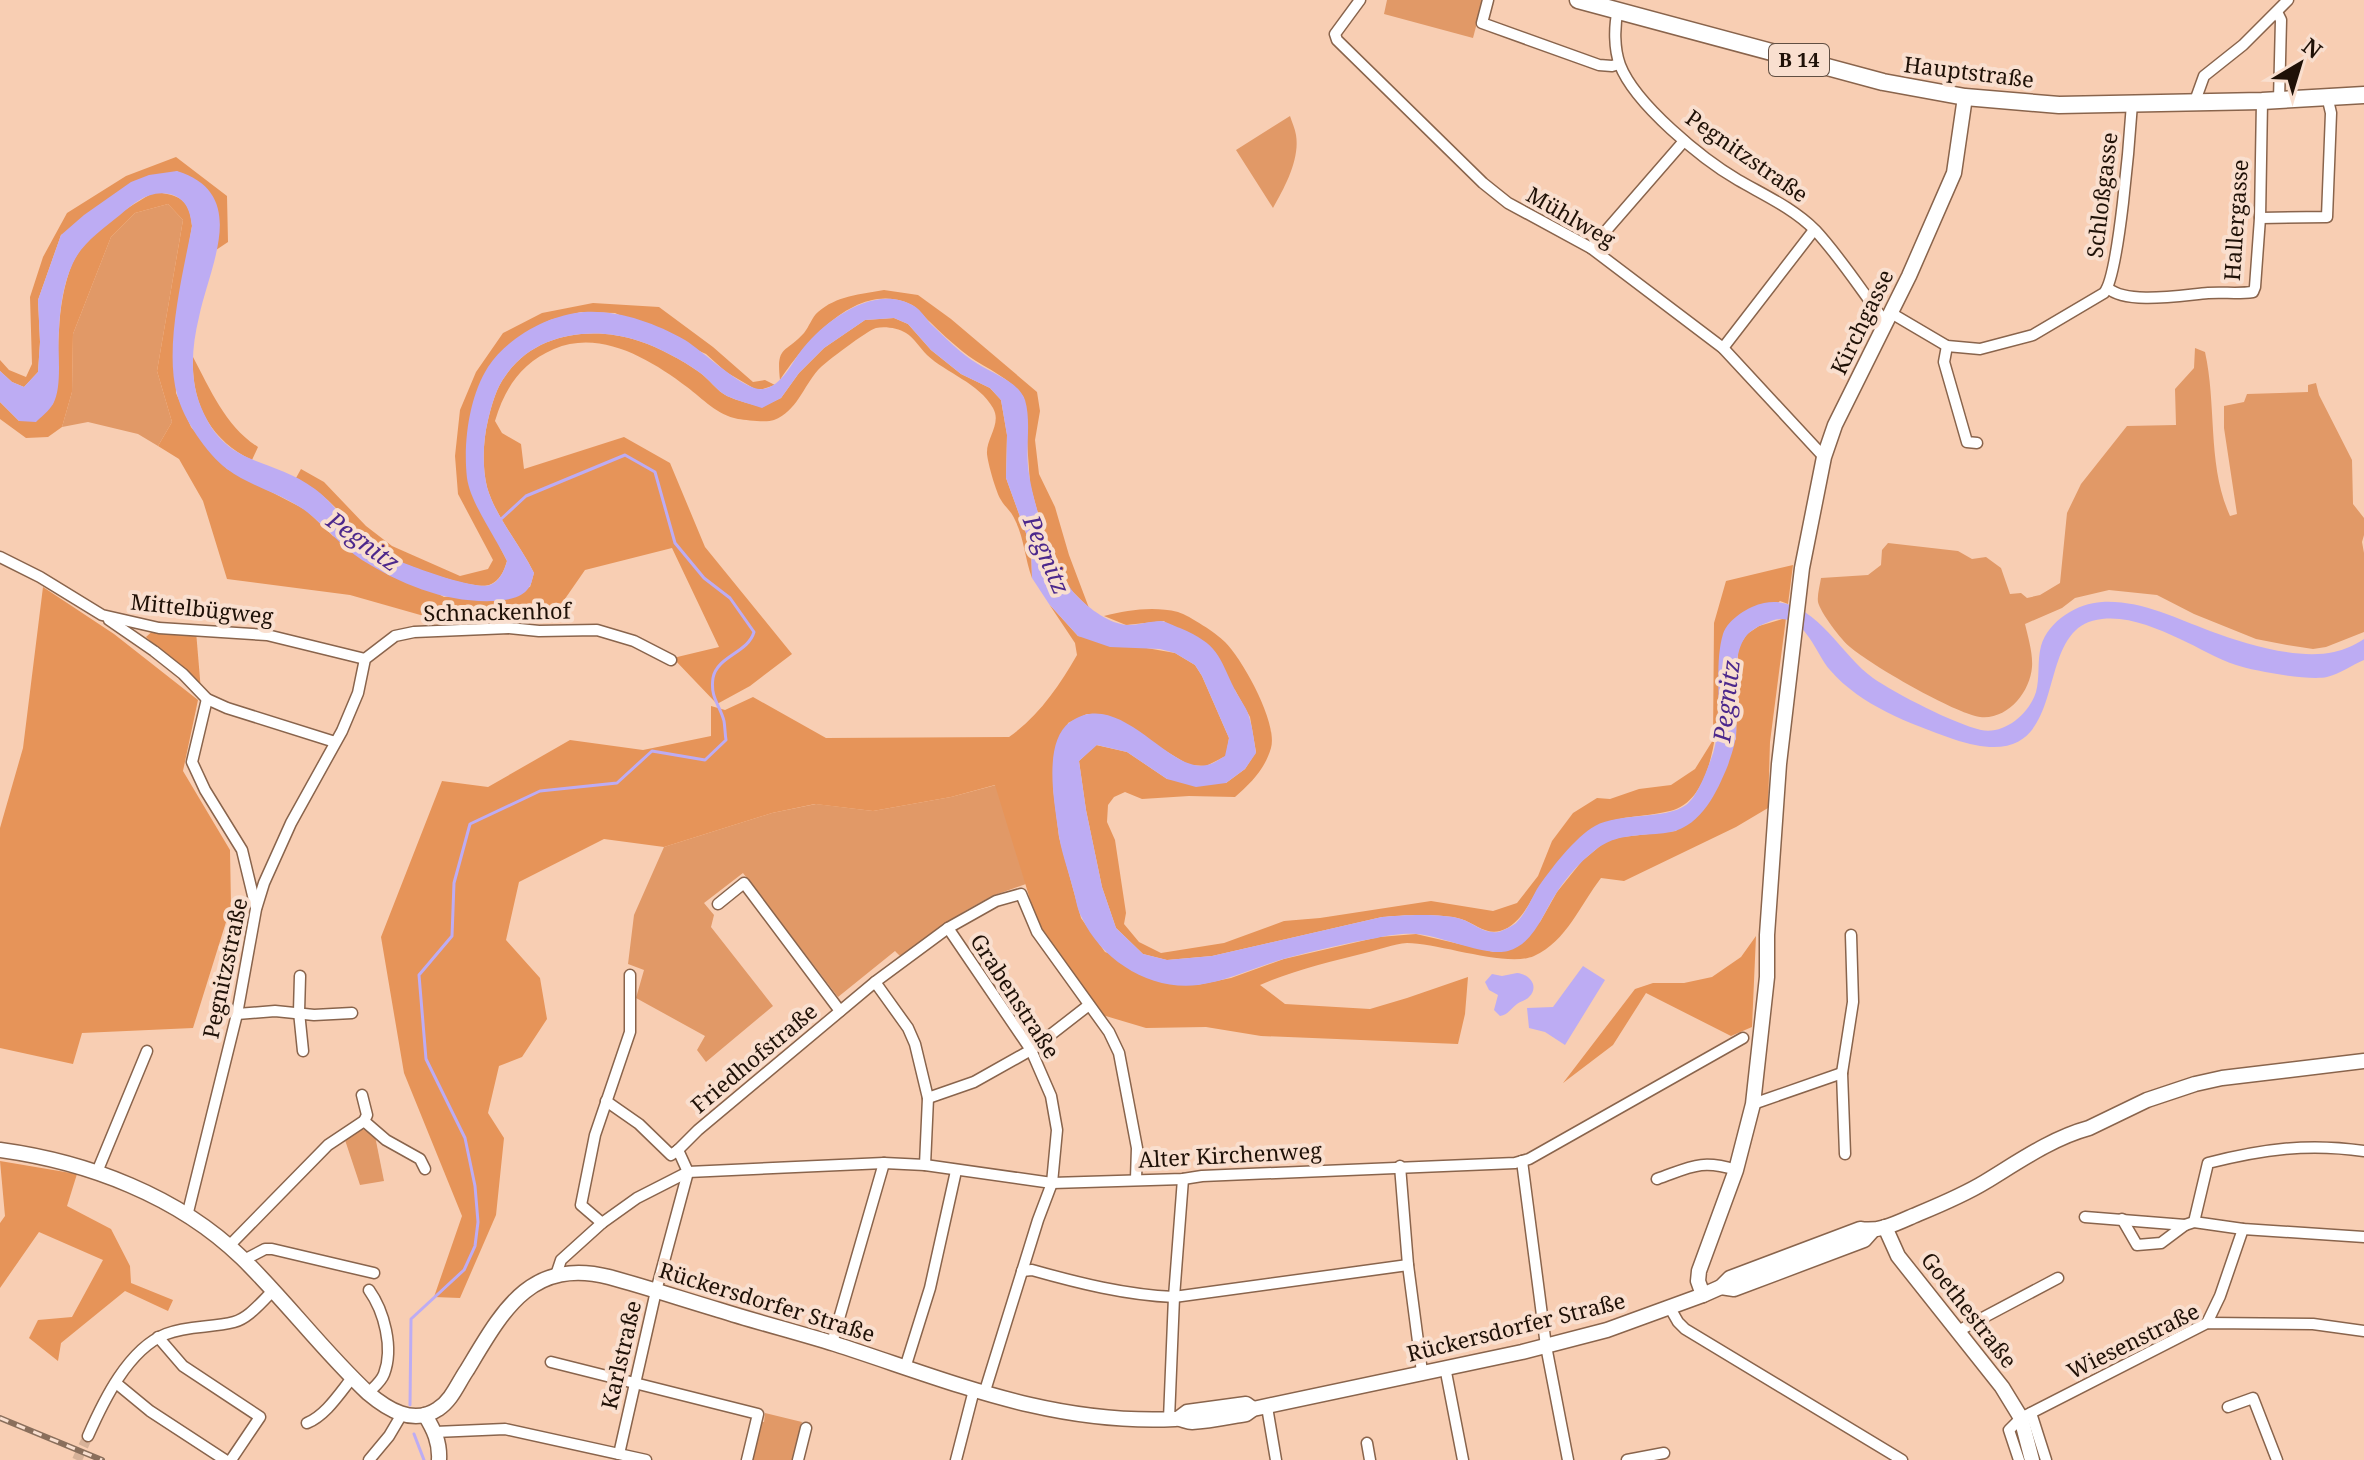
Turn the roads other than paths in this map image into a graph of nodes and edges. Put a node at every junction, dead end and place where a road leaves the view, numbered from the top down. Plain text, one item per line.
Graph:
1 (1360, 0) edge
2 (1488, 0) edge
3 (1578, 0) edge
4 (2288, 0) edge
5 (1618, 10) junction
6 (2277, 12) junction
7 (1619, 64) junction
8 (2364, 95) edge
9 (2327, 96) junction
10 (1965, 97) junction
11 (2279, 100) junction
12 (2195, 101) junction
13 (2262, 101) junction
14 (2132, 104) junction
15 (1684, 141) junction
16 (2260, 218) junction
17 (1814, 230) junction
18 (1591, 248) junction
19 (2108, 288) junction
20 (1888, 318) junction
21 (1947, 346) junction
22 (1723, 348) junction
23 (1977, 443) dead end
24 (1824, 457) junction
25 (0, 557) edge
26 (102, 615) junction
27 (365, 659) junction
28 (671, 660) dead end
29 (207, 699) junction
30 (335, 742) junction
31 (718, 904) dead end
32 (256, 909) junction
33 (948, 928) junction
34 (1851, 935) dead end
35 (630, 975) dead end
36 (300, 976) dead end
37 (875, 982) junction
38 (1089, 1005) junction
39 (840, 1011) junction
40 (299, 1012) junction
41 (352, 1013) dead end
42 (237, 1014) junction
43 (1743, 1038) dead end
44 (1031, 1050) junction
45 (147, 1051) dead end
46 (303, 1051) dead end
47 (2364, 1061) edge
48 (1842, 1073) junction
49 (362, 1095) dead end
50 (928, 1098) junction
51 (606, 1101) junction
52 (1753, 1104) junction
53 (364, 1121) junction
54 (0, 1150) edge
55 (678, 1150) junction
56 (2364, 1151) edge
57 (1845, 1154) dead end
58 (1522, 1161) junction
59 (884, 1163) junction
60 (925, 1165) junction
61 (1400, 1166) junction
62 (425, 1169) dead end
63 (1736, 1170) junction
64 (956, 1171) junction
65 (97, 1172) junction
66 (688, 1172) junction
67 (1136, 1179) junction
68 (1183, 1179) junction
69 (1657, 1179) dead end
70 (1052, 1183) junction
71 (187, 1216) junction
72 (2085, 1217) dead end
73 (2122, 1219) junction
74 (602, 1223) junction
75 (2189, 1224) junction
76 (1878, 1229) junction
77 (2243, 1229) junction
78 (2364, 1237) edge
79 (229, 1246) junction
80 (244, 1260) junction
81 (1408, 1265) junction
82 (1022, 1271) junction
83 (374, 1273) dead end
84 (556, 1275) junction
85 (2058, 1278) dead end
86 (369, 1290) dead end
87 (273, 1291) junction
88 (656, 1291) junction
89 (1703, 1295) junction
90 (1174, 1297) junction
91 (1670, 1308) junction
92 (2207, 1323) junction
93 (1958, 1331) junction
94 (2364, 1331) edge
95 (158, 1337) junction
96 (832, 1343) junction
97 (1546, 1346) junction
98 (551, 1362) dead end
99 (1445, 1367) junction
100 (905, 1368) junction
101 (1422, 1372) junction
102 (352, 1378) junction
103 (116, 1383) junction
104 (636, 1383) junction
105 (979, 1392) junction
106 (368, 1393) junction
107 (2228, 1407) dead end
108 (1260, 1408) junction
109 (415, 1415) junction
110 (2026, 1416) junction
111 (1174, 1419) junction
112 (307, 1423) dead end
113 (806, 1428) dead end
114 (435, 1432) junction
115 (88, 1436) tunnel mouth
116 (1367, 1443) dead end
117 (1664, 1453) dead end
118 (612, 1455) edge
119 (228, 1460) edge
120 (369, 1460) edge
121 (439, 1460) edge
122 (646, 1460) edge
123 (747, 1460) edge
124 (798, 1460) edge
125 (956, 1460) edge
126 (1276, 1460) edge
127 (1370, 1460) edge
128 (1463, 1460) edge
129 (1568, 1460) edge
130 (1627, 1460) edge
131 (1902, 1460) edge
132 (2019, 1460) edge
133 (2032, 1460) edge
134 (2046, 1460) edge
135 (2277, 1460) edge

1 - 18 street, Mühlweg
2 - 7 street
3 - 5 main road, Hauptstraße / B 14
4 - 6 street
5 - 7 street, Pegnitzstraße
5 - 10 main road, Hauptstraße / B 14
6 - 11 street
6 - 12 street
7 - 15 street, Pegnitzstraße
8 - 9 main road, Hauptstraße / B 14
9 - 11 main road, Hauptstraße / B 14
9 - 16 street
10 - 14 main road, Hauptstraße / B 14
10 - 20 main road, Kirchgasse
11 - 13 main road, Hauptstraße / B 14
12 - 13 main road, Hauptstraße / B 14
12 - 14 main road, Hauptstraße / B 14
13 - 16 street, Hallergasse
14 - 19 street, Schloßgasse
15 - 17 street, Pegnitzstraße
15 - 18 street
16 - 19 street, Hallergasse
17 - 20 street, Pegnitzstraße
17 - 22 street
18 - 22 street, Mühlweg
19 - 21 street, Schloßgasse
20 - 21 street, Schloßgasse
20 - 24 main road, Kirchgasse
21 - 23 street
22 - 24 street, Mühlweg
24 - 52 main road, Kirchgasse
25 - 26 street, Mittelbügweg
26 - 27 street, Mittelbügweg
26 - 29 street
27 - 28 street, Schnackenhof
27 - 30 street
29 - 30 street
29 - 32 street
30 - 32 street, Pegnitzstraße
31 - 39 street
32 - 42 street, Pegnitzstraße
33 - 37 street, Friedhofstraße
33 - 38 street, Friedhofstraße
33 - 44 street, Grabenstraße
34 - 48 street
35 - 51 street
36 - 40 street
37 - 39 street, Friedhofstraße
37 - 50 street
38 - 44 street
38 - 67 street
39 - 55 street, Friedhofstraße
40 - 41 street
40 - 42 street
40 - 46 street
42 - 71 street, Pegnitzstraße
43 - 58 street, Alter Kirchenweg
44 - 50 street
44 - 70 street, Grabenstraße
45 - 65 street
47 - 76 main road, Rückersdorfer Straße
48 - 52 street
48 - 57 street
49 - 53 street
50 - 60 street
51 - 55 street
51 - 74 street
52 - 63 main road
53 - 62 street
53 - 79 street
54 - 65 main road
55 - 66 street
56 - 75 street
58 - 61 street, Alter Kirchenweg
58 - 97 street
59 - 60 street, Alter Kirchenweg
59 - 66 street, Alter Kirchenweg
59 - 96 street
60 - 64 street, Alter Kirchenweg
61 - 68 street, Alter Kirchenweg
61 - 81 street
63 - 69 street
63 - 89 main road
64 - 70 street, Alter Kirchenweg
64 - 100 street
65 - 71 main road
66 - 74 street
66 - 88 street, Karlstraße
67 - 68 street, Alter Kirchenweg
67 - 70 street, Alter Kirchenweg
68 - 90 street
70 - 82 street, Grabenstraße
71 - 79 main road
72 - 73 street
73 - 75 street
73 - 75 street
74 - 84 street
75 - 77 street
76 - 89 main road, Rückersdorfer Straße
76 - 93 main road, Goethestraße
77 - 78 street
77 - 92 street
79 - 80 main road
80 - 83 street
80 - 87 main road
81 - 90 street
81 - 101 street
82 - 90 street
82 - 105 street, Grabenstraße
84 - 88 main road, Rückersdorfer Straße
84 - 109 main road
85 - 93 street
86 - 106 street
87 - 95 street
87 - 102 main road
88 - 96 main road, Rückersdorfer Straße
88 - 104 street, Karlstraße
89 - 91 main road, Rückersdorfer Straße
90 - 111 street
91 - 97 main road, Rückersdorfer Straße
91 - 131 street
92 - 94 street, Wiesenstraße
92 - 110 street, Wiesenstraße
93 - 110 main road, Goethestraße
95 - 103 street
95 - 119 street
96 - 100 main road, Rückersdorfer Straße
97 - 99 main road, Rückersdorfer Straße
97 - 129 street
98 - 104 street
99 - 101 main road, Rückersdorfer Straße
99 - 128 street
100 - 105 main road, Rückersdorfer Straße
101 - 108 main road, Rückersdorfer Straße
102 - 106 main road
102 - 112 street
103 - 115 street
103 - 119 street
104 - 118 street, Karlstraße
104 - 123 street
105 - 111 main road, Rückersdorfer Straße
105 - 125 street, Grabenstraße
106 - 109 main road
107 - 135 street
108 - 111 main road, Rückersdorfer Straße
108 - 126 street
109 - 114 main road
109 - 120 street
110 - 132 street
110 - 133 main road, Goethestraße
110 - 134 street, Goethestraße
113 - 124 street
114 - 118 street
114 - 121 main road
116 - 127 street
117 - 130 street
118 - 122 street

